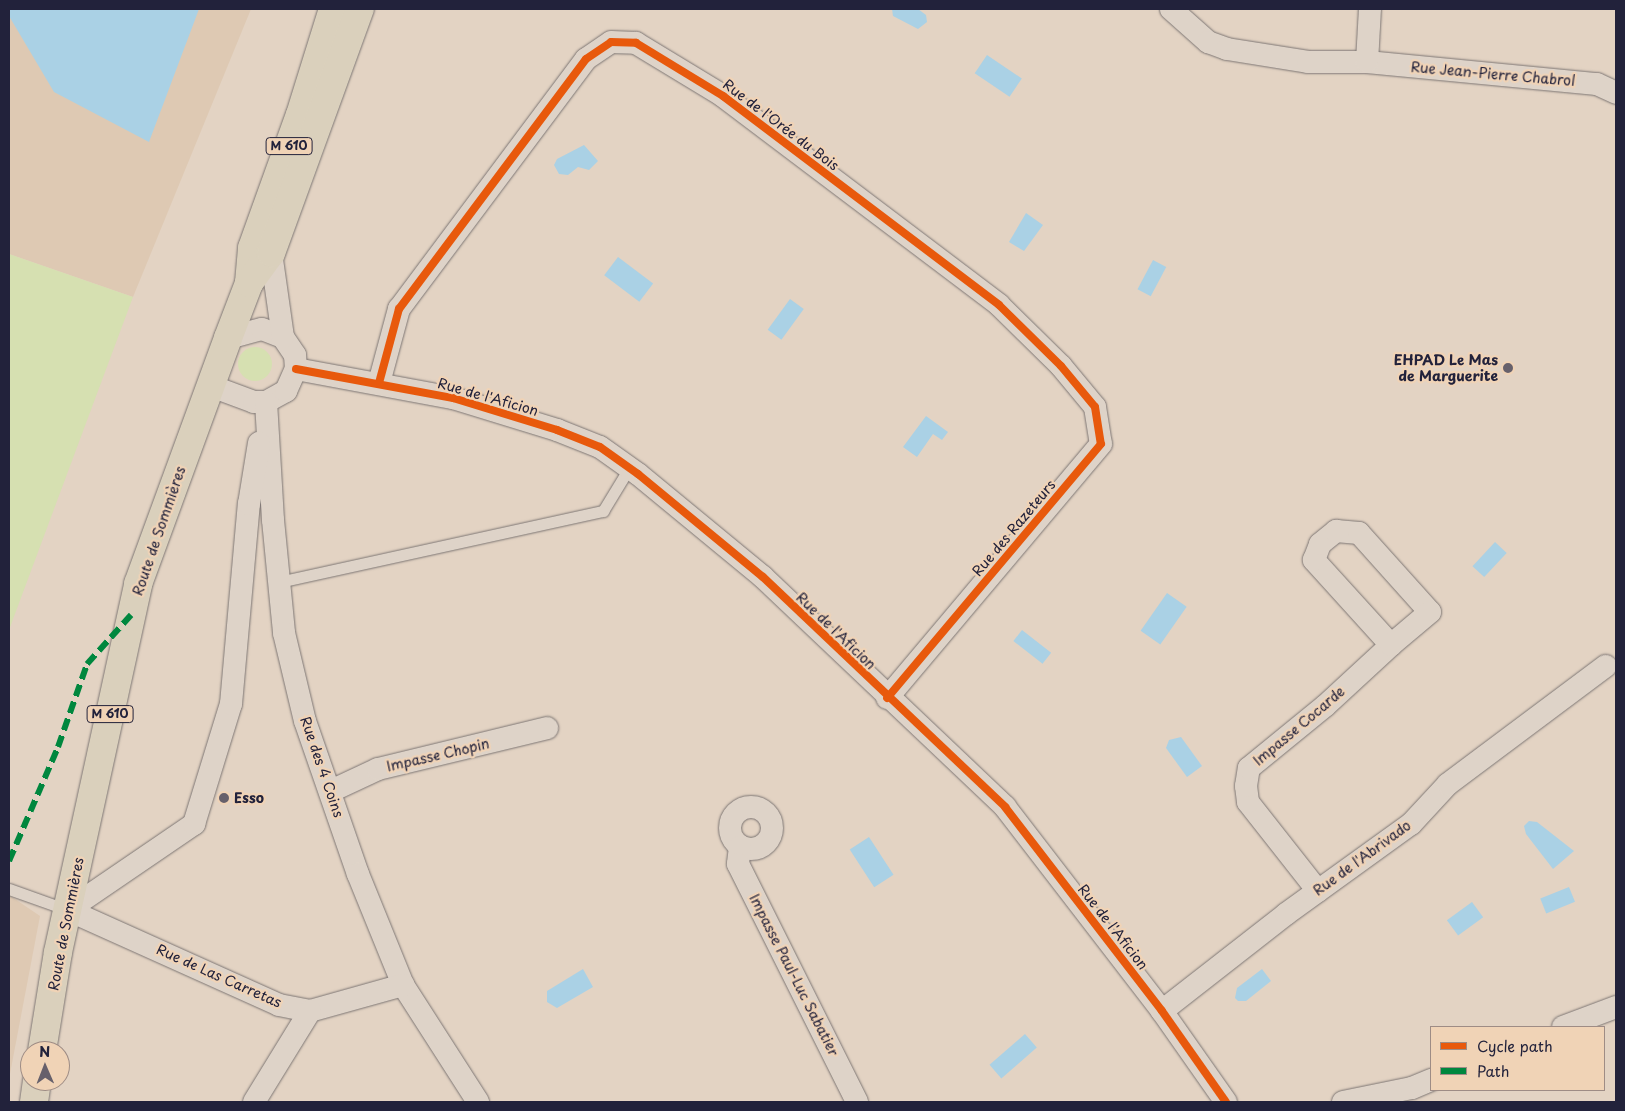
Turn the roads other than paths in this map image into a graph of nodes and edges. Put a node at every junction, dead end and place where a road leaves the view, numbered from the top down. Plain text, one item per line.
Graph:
1 (333, 9) edge
2 (360, 9) edge
3 (1171, 9) edge
4 (1370, 9) edge
5 (1367, 62) junction
6 (1616, 94) edge
7 (271, 253) junction
8 (250, 283) junction
9 (283, 337) junction
10 (228, 338) junction
11 (1061, 366) joint
12 (296, 369) junction
13 (379, 383) junction
14 (211, 386) junction
15 (266, 402) junction
16 (629, 468) junction
17 (279, 582) junction
18 (1391, 645) junction
19 (1606, 666) dead end
20 (887, 698) junction
21 (547, 728) dead end
22 (332, 791) junction
23 (740, 847) dead end
24 (9, 889) edge
25 (1318, 890) junction
26 (68, 910) junction
27 (403, 985) junction
28 (1616, 1007) edge
29 (310, 1011) junction
30 (1162, 1011) junction
31 (1566, 1026) edge
32 (44, 1041) edge
33 (1422, 1090) edge
34 (254, 1102) edge
35 (478, 1102) edge
36 (857, 1102) edge
37 (1226, 1102) edge
38 (1343, 1102) edge

1 - 8 main road, M 610
2 - 7 main road, M 610
3 - 5 street, Rue Jean-Pierre Chabrol
4 - 5 street
5 - 6 street, Rue Jean-Pierre Chabrol
7 - 8 main road, M 610
7 - 9 street
8 - 10 main road, Route de Sommières / M 610
9 - 10 street
9 - 12 street
10 - 14 main road, Route de Sommières / M 610
11 - 13 street, Rue de l'Orée du Bois
11 - 20 street, Rue des Razeteurs
12 - 13 street, Rue de l'Aficion
12 - 15 street
13 - 16 street, Rue de l'Aficion
14 - 15 street
14 - 26 main road, Route de Sommières / M 610
15 - 17 street, Rue des 4 Coins
15 - 26 street
16 - 17 lane
16 - 20 street, Rue de l'Aficion
17 - 22 street, Rue des 4 Coins
18 - 18 street, Impasse Cocarde
18 - 25 street, Impasse Cocarde
19 - 25 street, Rue de l'Abrivado
20 - 30 street, Rue de l'Aficion
21 - 22 street, Impasse Chopin
22 - 27 street, Rue des 4 Coins
23 - 36 street, Impasse Paul-Luc Sabatier
24 - 26 lane
25 - 30 street, Rue de l'Abrivado
26 - 29 street, Rue de Las Carretas
26 - 32 main road, Route de Sommières / M 610
27 - 29 street, Rue de Las Carretas
27 - 35 street, Rue des 4 Coins
28 - 31 street
29 - 34 street
30 - 37 street, Rue de l'Aficion
33 - 38 street

